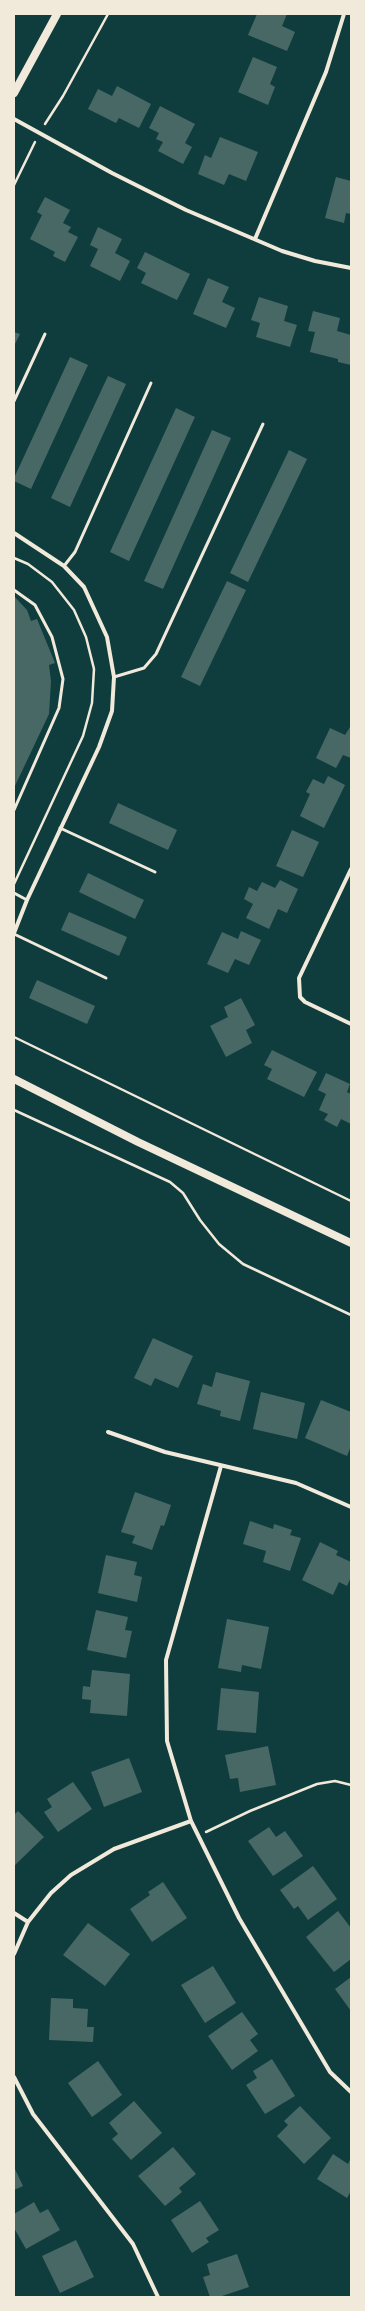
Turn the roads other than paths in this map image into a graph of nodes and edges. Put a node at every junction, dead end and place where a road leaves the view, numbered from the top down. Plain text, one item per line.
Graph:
1 (57, 14) edge
2 (344, 14) edge
3 (14, 93) edge
4 (14, 120) edge
5 (255, 239) junction
6 (351, 268) edge
7 (45, 334) dead end
8 (151, 383) dead end
9 (14, 401) edge
10 (263, 424) dead end
11 (14, 533) edge
12 (64, 566) junction
13 (14, 590) edge
14 (114, 678) junction
15 (14, 810) edge
16 (60, 828) junction
17 (351, 869) edge
18 (155, 872) dead end
19 (14, 893) edge
20 (27, 900) junction
21 (14, 933) edge
22 (106, 978) dead end
23 (351, 1024) edge
24 (14, 1079) edge
25 (351, 1243) edge
26 (108, 1432) dead end
27 (221, 1466) junction
28 (351, 1507) edge
29 (191, 1821) junction
30 (14, 1913) edge
31 (28, 1922) junction
32 (14, 1954) edge
33 (14, 2077) edge
34 (351, 2092) edge
35 (158, 2297) edge

1 - 3 main road
2 - 5 street
4 - 5 street
5 - 6 street
7 - 9 lane
8 - 12 lane
10 - 14 lane
11 - 12 street
12 - 14 street
13 - 15 lane
14 - 16 street
16 - 18 lane
16 - 20 street
17 - 23 street
19 - 20 lane
20 - 21 street
21 - 22 lane
24 - 25 main road
26 - 27 street
27 - 28 street
27 - 29 street
29 - 31 street
29 - 34 street
30 - 31 street
31 - 32 street
33 - 35 street

